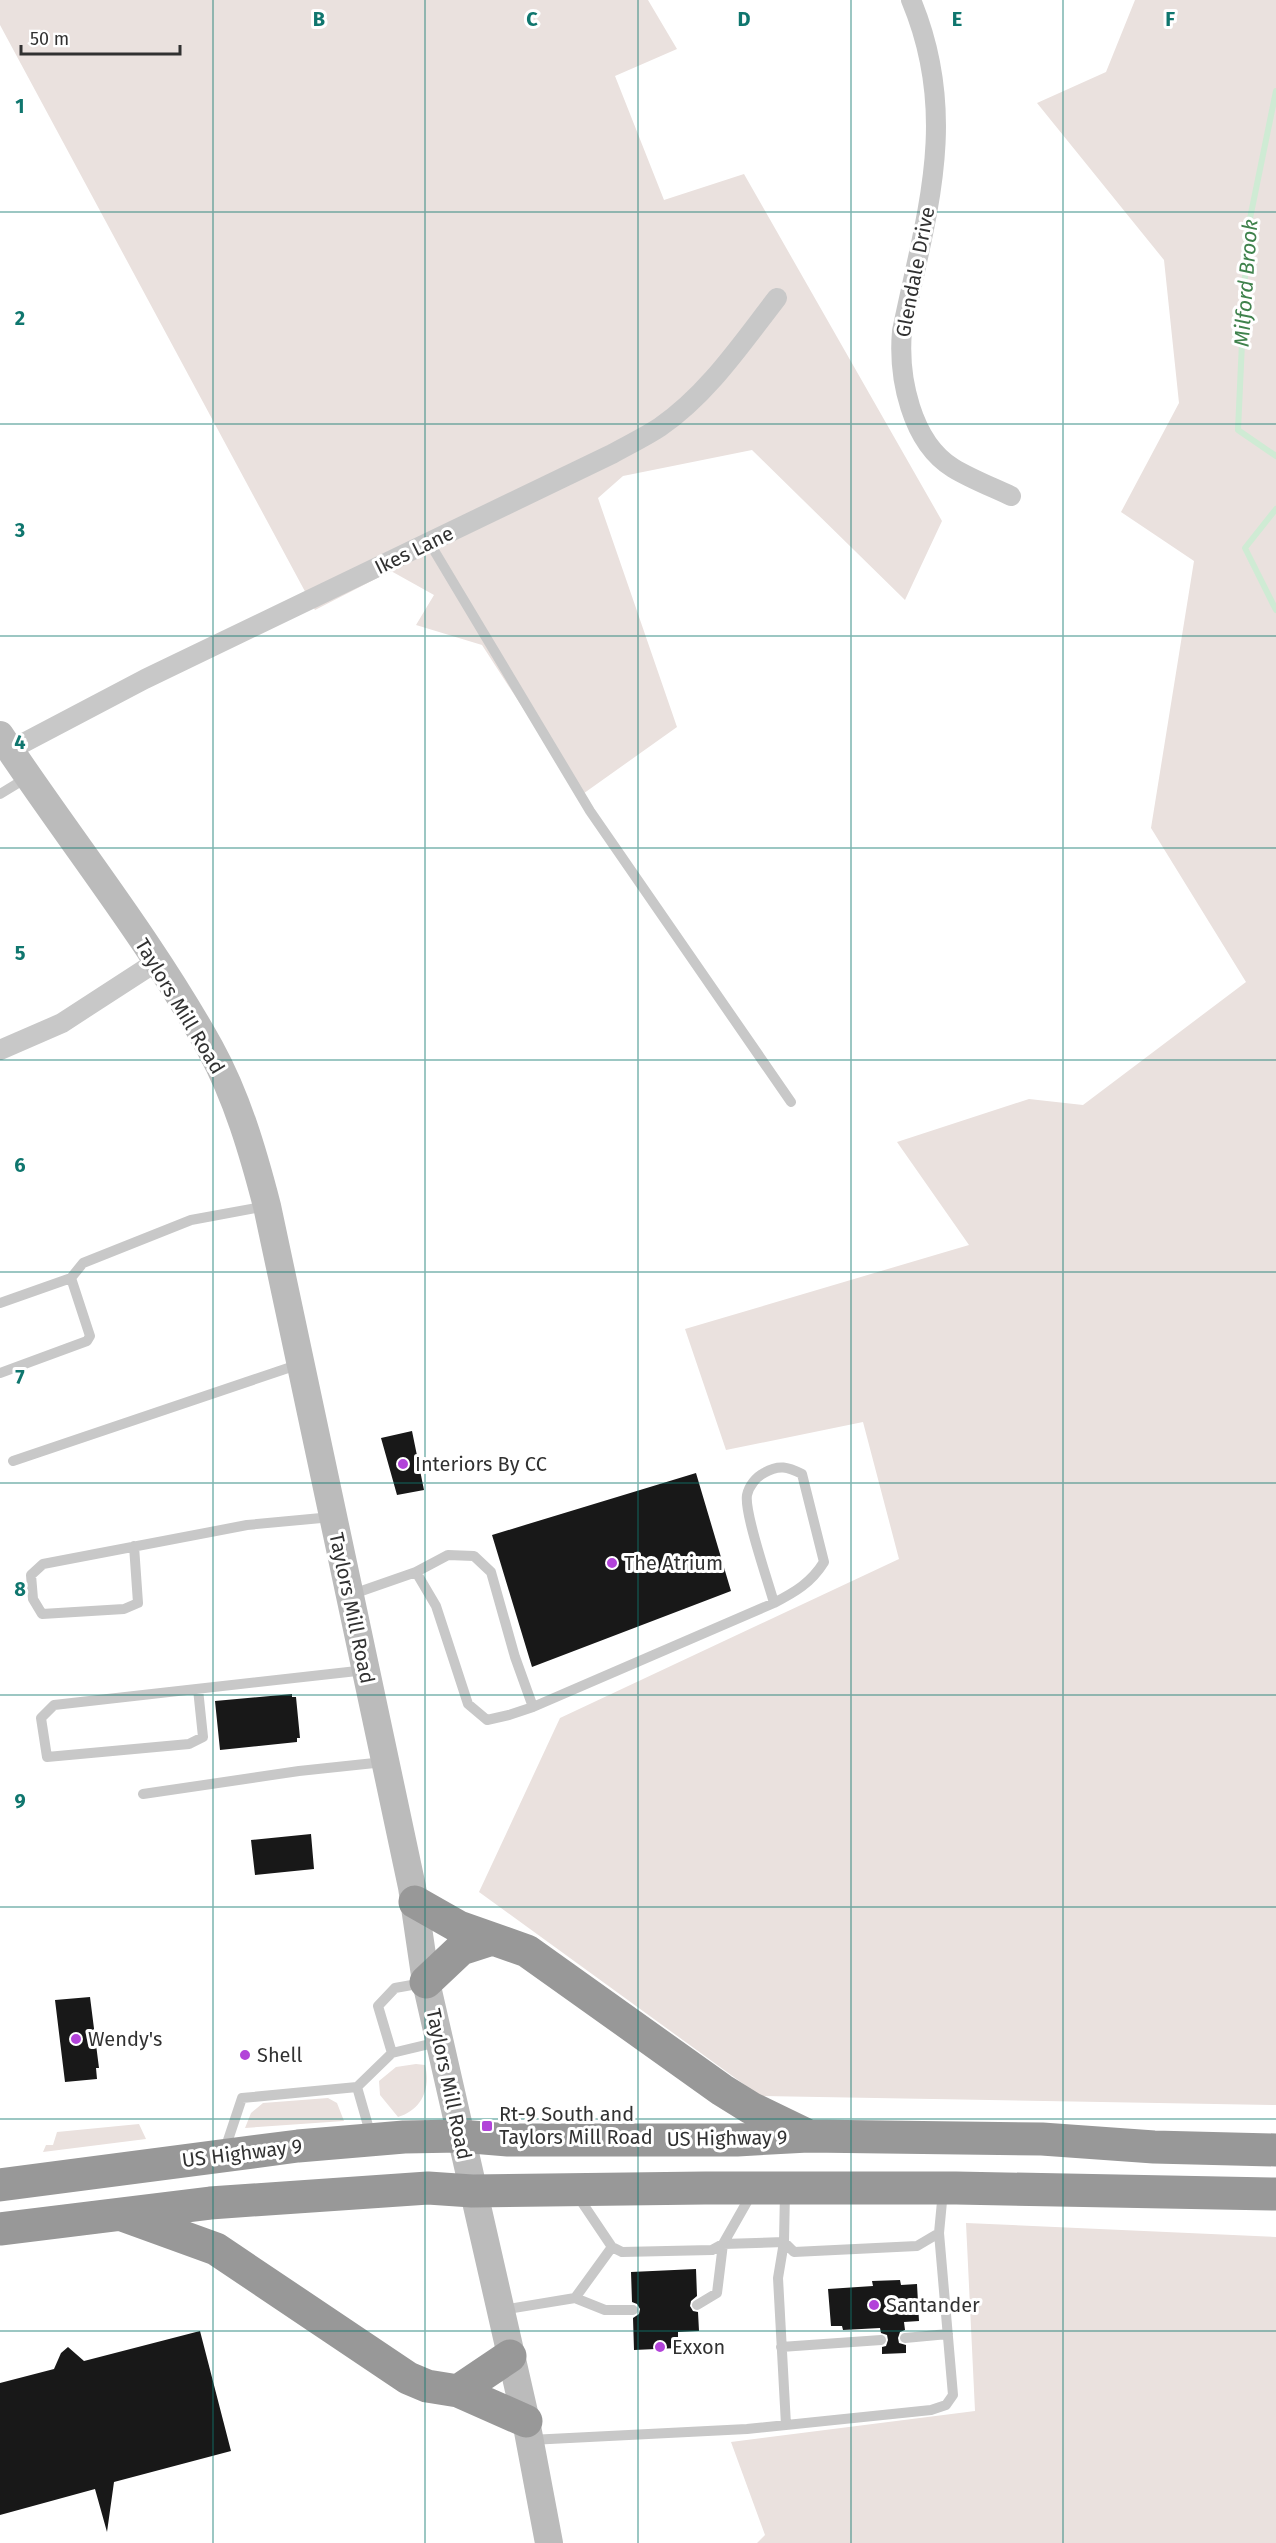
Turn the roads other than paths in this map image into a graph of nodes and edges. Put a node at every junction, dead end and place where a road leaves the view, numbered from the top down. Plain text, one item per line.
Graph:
1 (911, 0) edge
2 (777, 298) dead end
3 (1011, 496) dead end
4 (429, 542) junction
5 (5, 742) edge
6 (28, 777) junction
7 (0, 794) edge
8 (156, 962) junction
9 (0, 1050) edge
10 (791, 1102) dead end
11 (267, 1206) junction
12 (71, 1278) junction
13 (0, 1303) edge
14 (300, 1364) junction
15 (0, 1373) edge
16 (12, 1461) dead end
17 (333, 1517) junction
18 (134, 1546) junction
19 (416, 1572) junction
20 (350, 1595) junction
21 (774, 1603) junction
22 (366, 1670) junction
23 (198, 1689) junction
24 (533, 1707) junction
25 (385, 1762) junction
26 (143, 1794) dead end
27 (415, 1902) junction
28 (492, 1939) junction
29 (426, 1982) junction
30 (439, 2042) junction
31 (392, 2054) junction
32 (357, 2087) junction
33 (460, 2136) junction
34 (808, 2136) junction
35 (373, 2139) junction
36 (1276, 2150) edge
37 (223, 2155) junction
38 (0, 2185) edge
39 (770, 2188) junction
40 (943, 2188) junction
41 (573, 2190) junction
42 (472, 2191) junction
43 (1276, 2194) edge
44 (118, 2213) junction
45 (0, 2229) edge
46 (939, 2233) junction
47 (784, 2242) junction
48 (723, 2244) junction
49 (612, 2247) junction
50 (575, 2298) junction
51 (698, 2305) dead end
52 (633, 2310) dead end
53 (500, 2311) junction
54 (948, 2334) junction
55 (905, 2338) dead end
56 (881, 2340) dead end
57 (781, 2347) junction
58 (510, 2356) junction
59 (458, 2391) junction
60 (786, 2425) junction
61 (528, 2431) junction
62 (549, 2543) edge

1 - 3 street, Glendale Drive
2 - 4 street, Ikes Lane
4 - 5 street, Ikes Lane
4 - 10 lane
5 - 6 street, Taylors Mill Road
6 - 7 lane
6 - 8 street, Taylors Mill Road
8 - 9 street
8 - 11 street, Taylors Mill Road
11 - 12 lane
11 - 14 street, Taylors Mill Road
12 - 13 lane
12 - 15 lane
14 - 16 lane
14 - 17 street, Taylors Mill Road
17 - 18 lane
17 - 20 street, Taylors Mill Road
18 - 18 lane
19 - 20 lane
19 - 24 lane
19 - 24 lane
20 - 22 street, Taylors Mill Road
21 - 21 lane
21 - 24 lane
22 - 23 lane
22 - 25 street, Taylors Mill Road
23 - 23 lane
25 - 26 lane
25 - 27 street, Taylors Mill Road
27 - 28 highway
27 - 29 street, Taylors Mill Road
28 - 29 highway
28 - 34 highway
29 - 30 street, Taylors Mill Road
29 - 31 lane
30 - 31 lane
30 - 33 street, Taylors Mill Road
31 - 32 lane
32 - 35 lane
32 - 37 lane
33 - 34 highway, US Highway 9
33 - 35 highway, US Highway 9
33 - 42 street, Taylors Mill Road
34 - 36 highway, US Highway 9
35 - 37 highway, US Highway 9
37 - 38 highway, US Highway 9
39 - 40 highway
39 - 41 highway
39 - 47 lane
39 - 48 lane
40 - 43 highway
40 - 46 lane
41 - 42 highway
41 - 49 lane
42 - 44 highway
42 - 53 street, Taylors Mill Road
44 - 45 highway
44 - 59 highway
46 - 47 lane
46 - 54 lane
47 - 48 lane
47 - 57 lane
48 - 49 lane
48 - 51 lane
49 - 50 lane
50 - 52 lane
50 - 53 lane
53 - 58 street, Taylors Mill Road
54 - 55 lane
54 - 60 lane
56 - 57 lane
57 - 60 lane
58 - 59 highway
58 - 61 street, Taylors Mill Road
59 - 61 highway
60 - 61 lane
61 - 62 street, Taylors Mill Road

